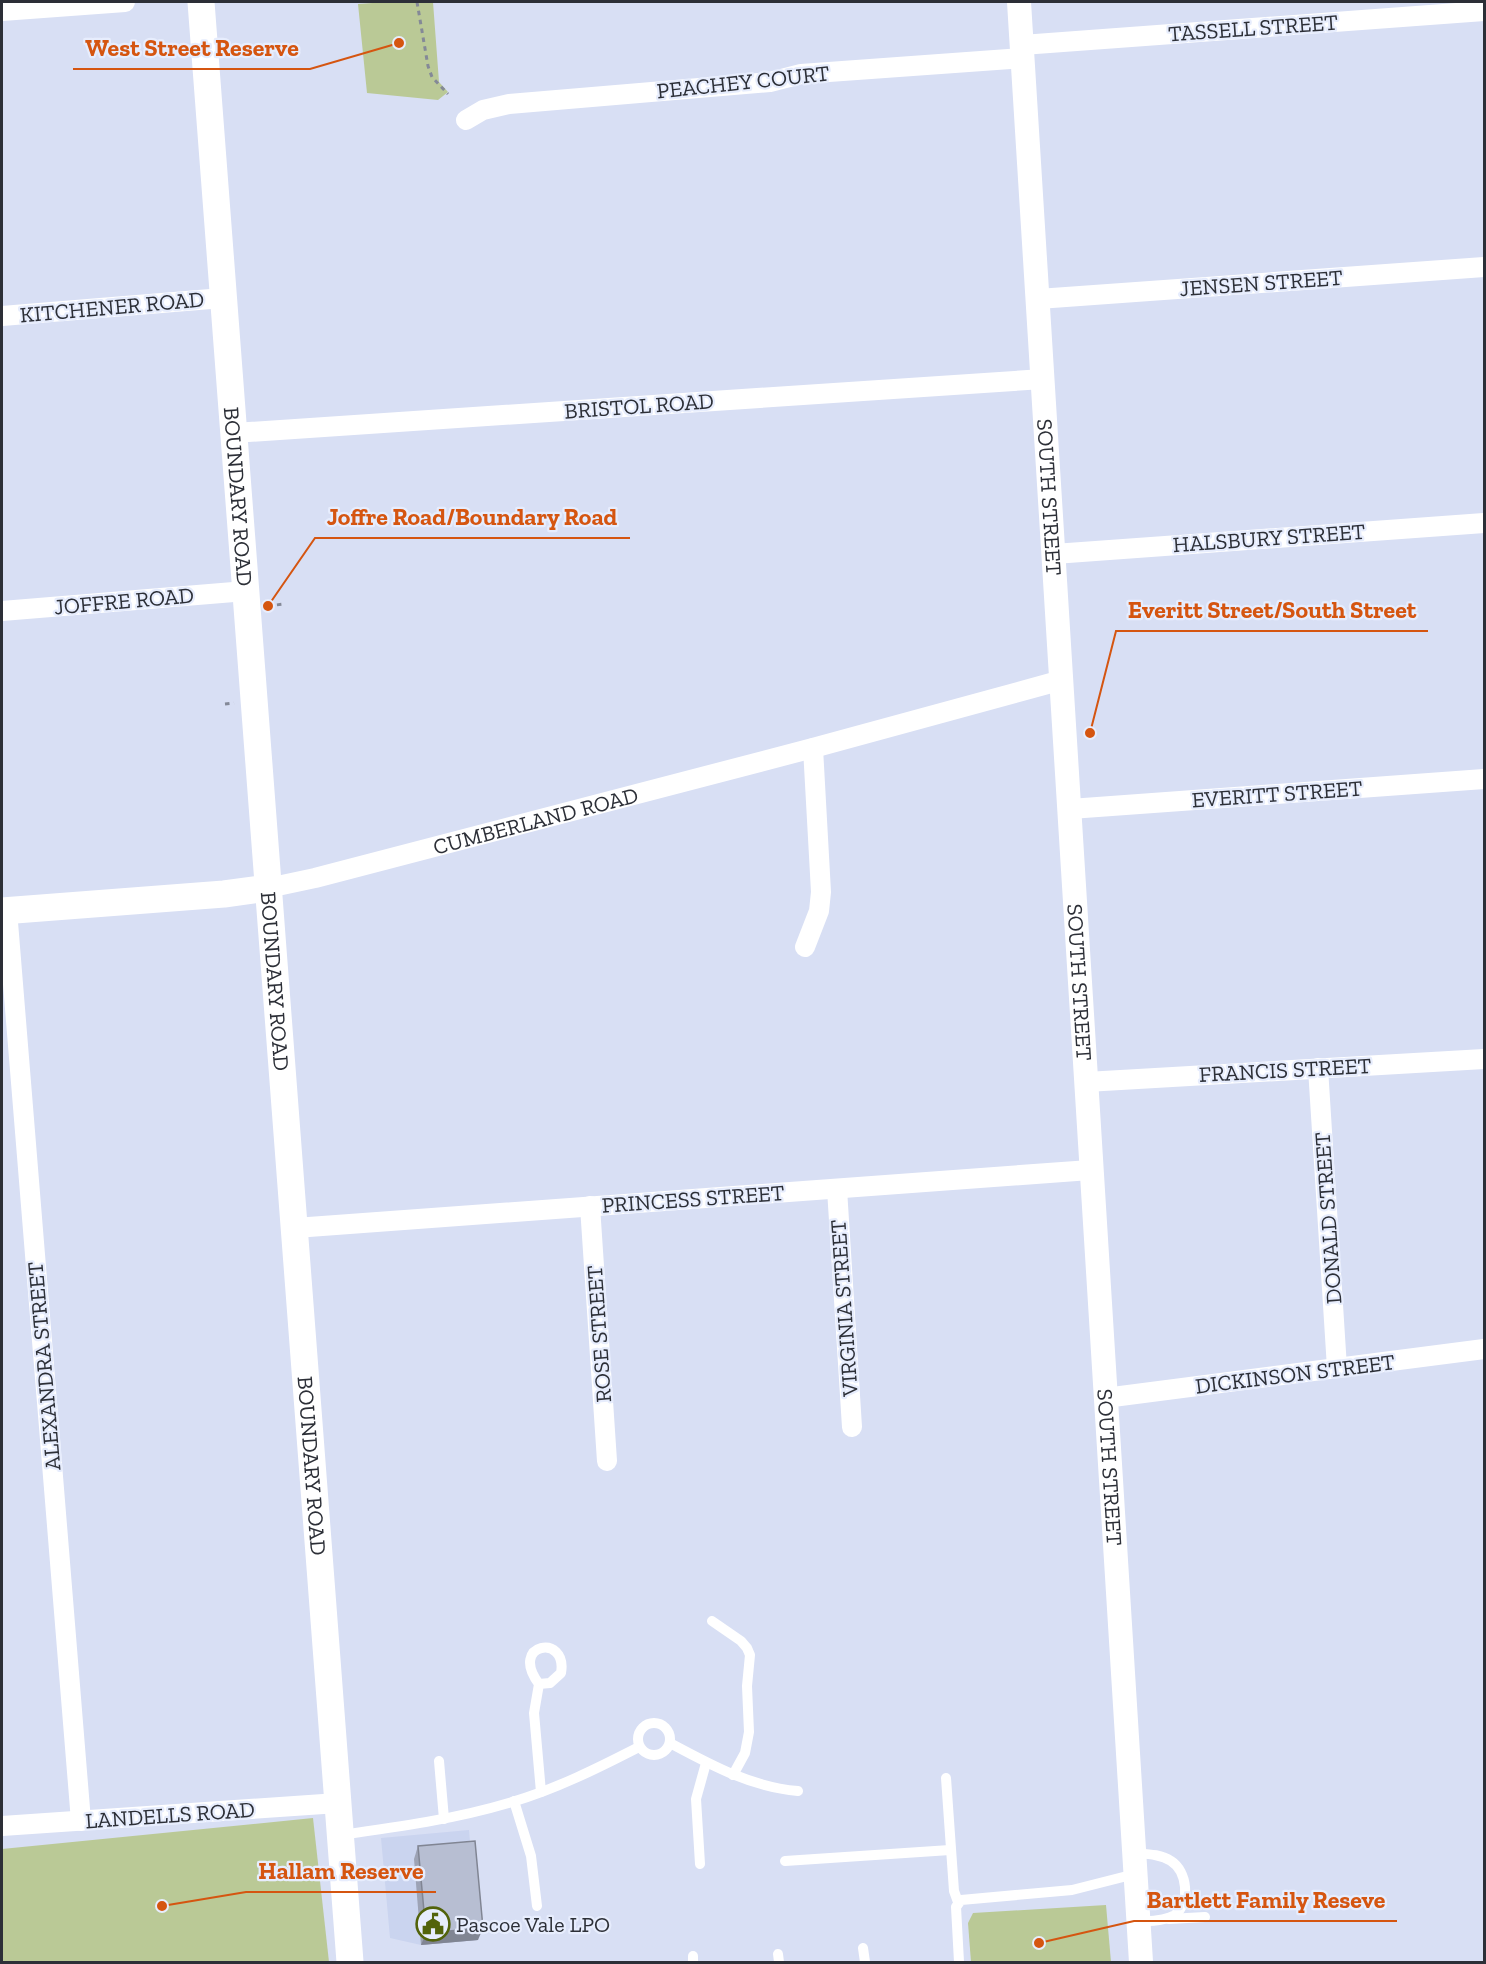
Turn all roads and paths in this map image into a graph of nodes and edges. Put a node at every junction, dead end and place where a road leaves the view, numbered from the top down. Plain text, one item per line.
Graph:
1 (125, 2) edge
2 (201, 2) edge
3 (417, 2) edge
4 (1019, 2) edge
5 (2, 11) edge
6 (1485, 11) edge
7 (1023, 51) junction
8 (448, 94) dead end
9 (465, 120) dead end
10 (1485, 267) edge
11 (223, 298) junction
12 (1038, 299) junction
13 (2, 316) edge
14 (1043, 380) junction
15 (234, 433) junction
16 (1485, 523) edge
17 (1054, 554) junction
18 (257, 598) junction
19 (284, 604) dead end
20 (2, 611) edge
21 (1062, 680) junction
22 (813, 748) junction
23 (1485, 779) edge
24 (1070, 809) junction
25 (268, 888) junction
26 (4, 911) edge
27 (805, 947) dead end
28 (1485, 1059) edge
29 (1318, 1068) junction
30 (1086, 1082) junction
31 (1090, 1170) junction
32 (837, 1189) junction
33 (590, 1206) junction
34 (295, 1228) junction
35 (1485, 1349) edge
36 (1337, 1368) junction
37 (1105, 1398) junction
38 (852, 1427) dead end
39 (607, 1461) dead end
40 (712, 1621) dead end
41 (539, 1684) dead end
42 (670, 1743) junction
43 (639, 1747) junction
44 (439, 1761) dead end
45 (706, 1762) junction
46 (733, 1775) junction
47 (946, 1778) dead end
48 (798, 1791) dead end
49 (542, 1792) junction
50 (514, 1801) junction
51 (338, 1803) junction
52 (444, 1819) junction
53 (81, 1821) junction
54 (2, 1826) edge
55 (340, 1835) junction
56 (950, 1850) junction
57 (785, 1861) dead end
58 (1134, 1863) junction
59 (700, 1864) dead end
60 (958, 1902) junction
61 (537, 1906) dead end
62 (1205, 1917) dead end
63 (1165, 1918) junction
64 (1137, 1922) junction
65 (864, 1948) dead end
66 (350, 1962) edge
67 (865, 1962) edge
68 (959, 1962) edge
69 (1140, 1962) edge

1 - 5 street
2 - 11 main road, BOUNDARY ROAD
3 - 8 path
4 - 7 street, SOUTH STREET
6 - 7 street, TASSELL STREET
7 - 9 street, PEACHEY COURT
7 - 12 street, SOUTH STREET
10 - 12 street, JENSEN STREET
11 - 13 street, KITCHENER ROAD
11 - 15 main road, BOUNDARY ROAD
12 - 14 street, SOUTH STREET
14 - 15 street, BRISTOL ROAD
14 - 17 street, SOUTH STREET
15 - 18 main road, BOUNDARY ROAD
16 - 17 street, HALSBURY STREET
17 - 21 street, SOUTH STREET
18 - 19 path
18 - 20 street, JOFFRE ROAD
18 - 25 main road, BOUNDARY ROAD
21 - 22 street, CUMBERLAND ROAD
21 - 24 street, SOUTH STREET
22 - 25 street, CUMBERLAND ROAD
22 - 27 street
23 - 24 street, EVERITT STREET
24 - 30 street, SOUTH STREET
25 - 26 main road, CUMBERLAND ROAD
25 - 34 main road, BOUNDARY ROAD
26 - 53 street, ALEXANDRA STREET
28 - 29 street, FRANCIS STREET
29 - 30 street, FRANCIS STREET
29 - 36 street, DONALD STREET
30 - 31 street, SOUTH STREET
31 - 32 street, PRINCESS STREET
31 - 37 street, SOUTH STREET
32 - 33 street, PRINCESS STREET
32 - 38 street, VIRGINIA STREET
33 - 34 street, PRINCESS STREET
33 - 39 street, ROSE STREET
34 - 51 main road, BOUNDARY ROAD
35 - 36 street, DICKINSON STREET
36 - 37 street, DICKINSON STREET
37 - 58 street, SOUTH STREET
40 - 46 lane
41 - 49 lane
42 - 43 lane
42 - 43 lane
42 - 45 lane
43 - 49 lane
44 - 52 lane
45 - 46 lane
45 - 59 lane
46 - 48 lane
47 - 56 lane
49 - 50 lane
50 - 52 lane
50 - 61 lane
51 - 53 street, LANDELLS ROAD
51 - 55 main road, BOUNDARY ROAD
52 - 55 lane
53 - 54 street, LANDELLS ROAD
55 - 66 main road, BOUNDARY ROAD
56 - 57 lane
56 - 60 lane
58 - 60 lane
58 - 63 lane
58 - 64 street, SOUTH STREET
60 - 68 lane
62 - 63 lane
63 - 64 lane
64 - 69 street, SOUTH STREET
65 - 67 lane

